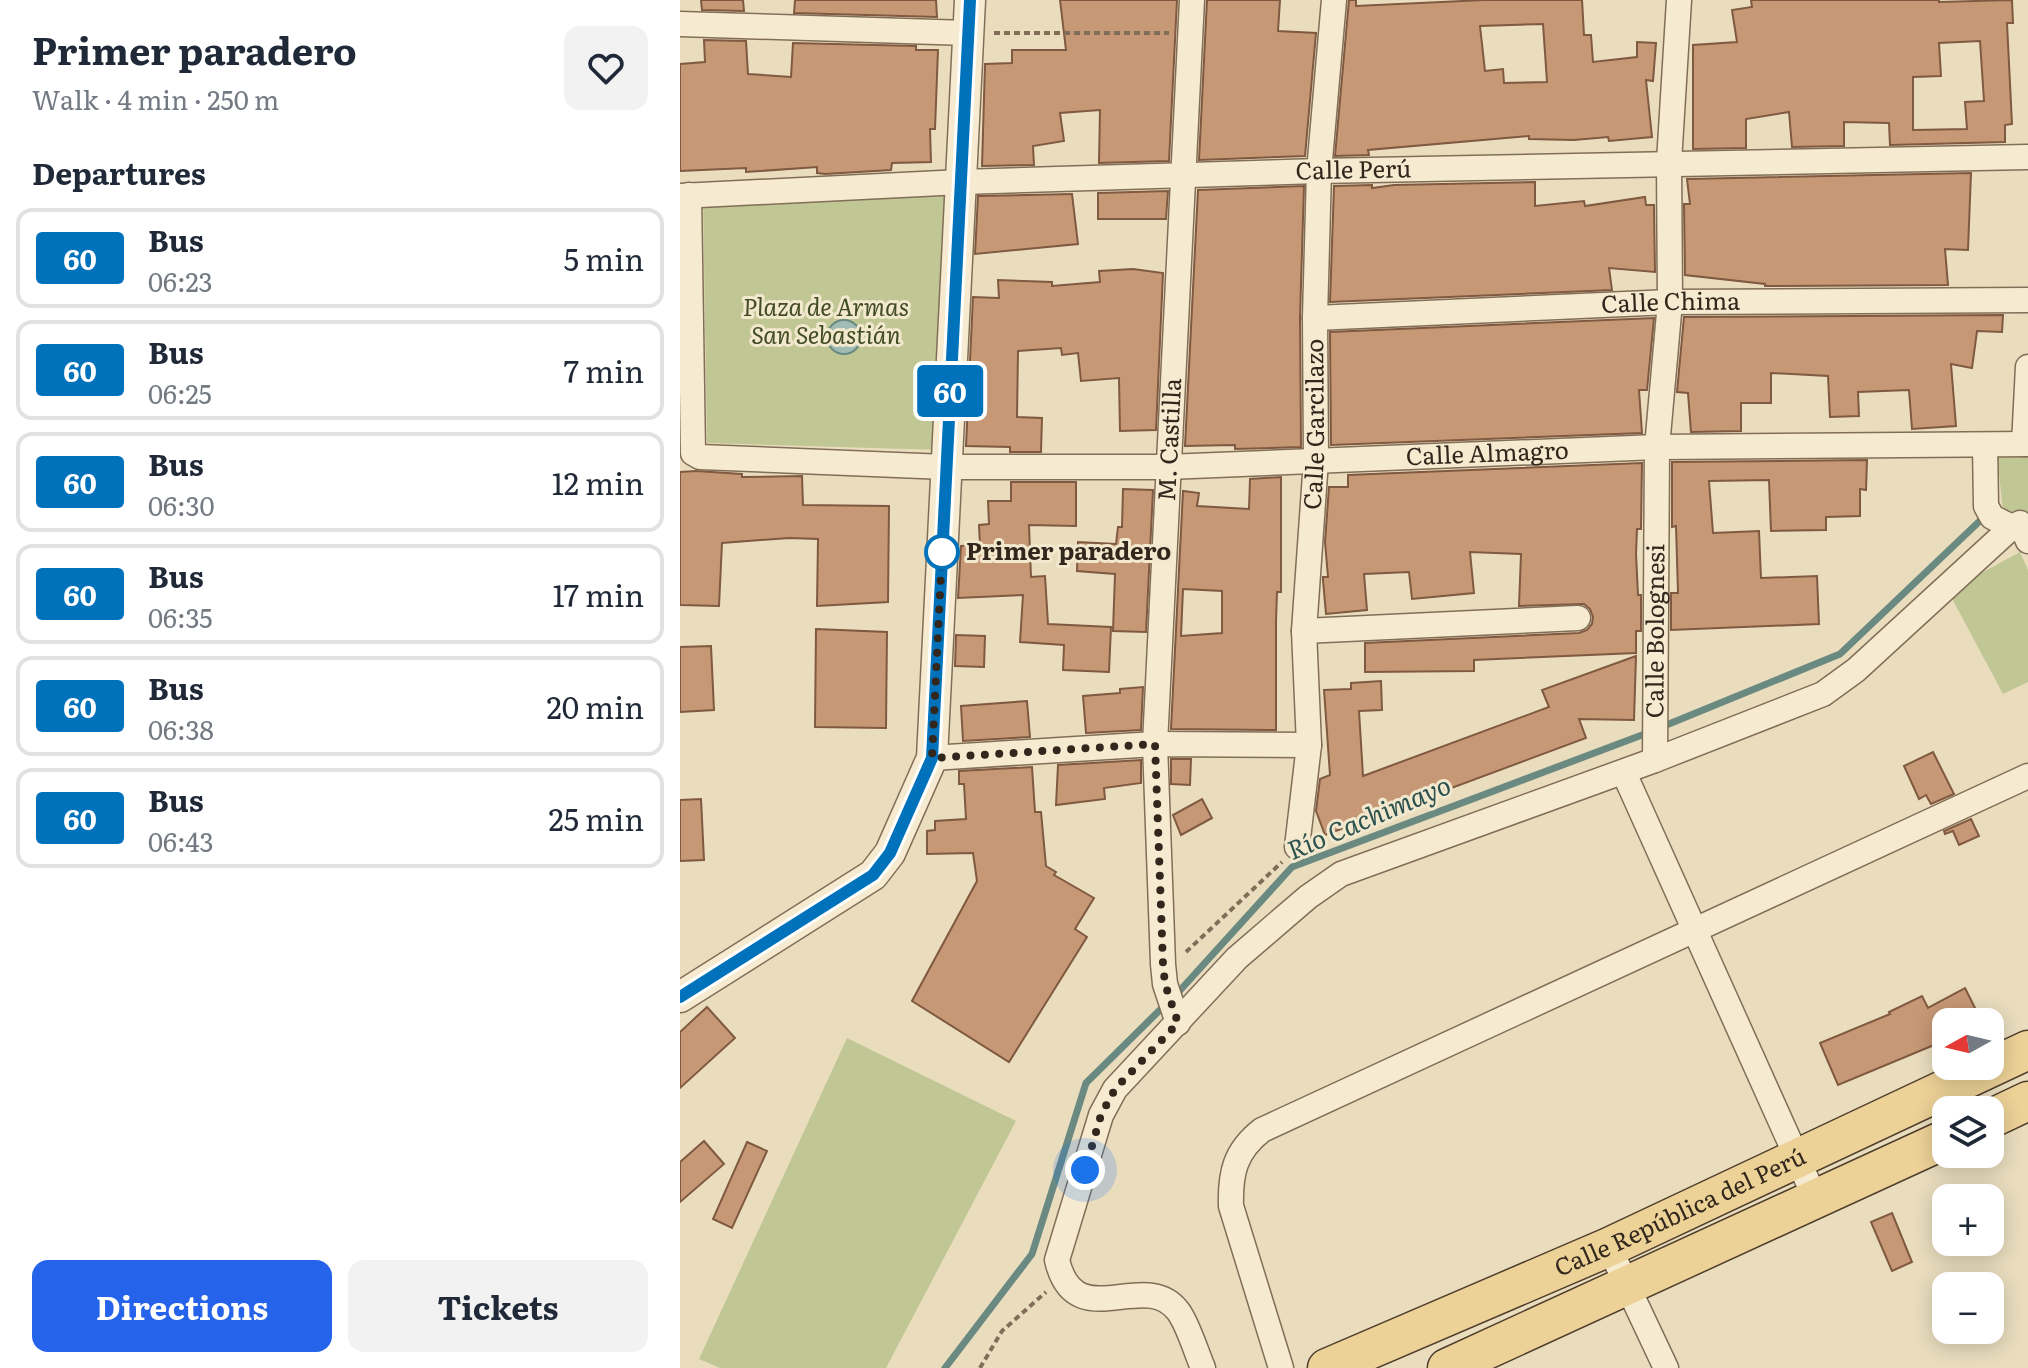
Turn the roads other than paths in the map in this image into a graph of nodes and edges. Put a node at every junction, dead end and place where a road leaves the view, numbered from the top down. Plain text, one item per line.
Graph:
1 (970, 0) edge
2 (1192, 0) edge
3 (1334, 0) edge
4 (1679, 0) edge
5 (680, 24) edge
6 (968, 33) junction
7 (2028, 157) edge
8 (1669, 162) junction
9 (1319, 171) junction
10 (1182, 176) junction
11 (961, 182) junction
12 (685, 195) edge
13 (2028, 300) edge
14 (1670, 302) junction
15 (1315, 318) junction
16 (2028, 367) edge
17 (2026, 444) edge
18 (1985, 445) junction
19 (1657, 447) junction
20 (1316, 460) junction
21 (946, 467) junction
22 (1167, 467) junction
23 (2004, 523) edge
24 (1578, 618) dead end
25 (1304, 631) junction
26 (1155, 744) junction
27 (1309, 745) junction
28 (1654, 752) junction
29 (932, 758) junction
30 (1624, 773) junction
31 (2028, 776) edge
32 (1297, 847) road end
33 (1695, 930) junction
34 (680, 997) edge
35 (1176, 1017) junction
36 (2028, 1050) edge
37 (2028, 1101) edge
38 (2004, 1112) edge
39 (1932, 1146) edge
40 (1796, 1161) junction
41 (1816, 1200) junction
42 (1609, 1247) junction
43 (1626, 1284) junction
44 (1203, 1368) edge
45 (1281, 1368) edge
46 (1327, 1368) edge
47 (1447, 1368) edge
48 (1666, 1368) edge

1 - 6 street
2 - 10 street, M. Castilla
3 - 9 street, Calle Garcilazo
4 - 8 street, Calle Bolognesi
5 - 6 street
6 - 11 street
7 - 8 street, Calle Perú
8 - 9 street, Calle Perú
8 - 14 street, Calle Bolognesi
9 - 10 street, Calle Perú
9 - 15 street, Calle Garcilazo
10 - 11 street, Calle Perú
10 - 22 street, M. Castilla
11 - 12 street, Calle Perú
11 - 21 street
12 - 21 street, Calle Almagro
13 - 14 street, Calle Chima
14 - 15 street, Calle Chima
14 - 19 street, Calle Bolognesi
15 - 20 street, Calle Garcilazo
16 - 17 street
17 - 18 street, Calle Almagro
18 - 19 street, Calle Almagro
18 - 23 street
19 - 20 street, Calle Almagro
19 - 28 street, Calle Bolognesi
20 - 22 street, Calle Almagro
20 - 25 street, Calle Garcilazo
21 - 22 street, Calle Almagro
21 - 29 street
22 - 26 street, M. Castilla
23 - 28 street
24 - 25 street
25 - 27 street, Calle Garcilazo
26 - 27 street
26 - 29 street
26 - 35 street, M. Castilla
27 - 32 street, Calle Garcilazo
28 - 30 street
29 - 34 street
30 - 33 street
30 - 35 street
31 - 33 street
33 - 40 street
33 - 45 street
35 - 44 street
36 - 40 main road, Calle República del Perú
37 - 38 main road
39 - 41 main road, Calle República del Perú
40 - 41 street
40 - 42 main road, Calle República del Perú
41 - 43 main road, Calle República del Perú
42 - 43 street
42 - 46 main road, Calle República del Perú
43 - 47 main road, Calle República del Perú
43 - 48 street

